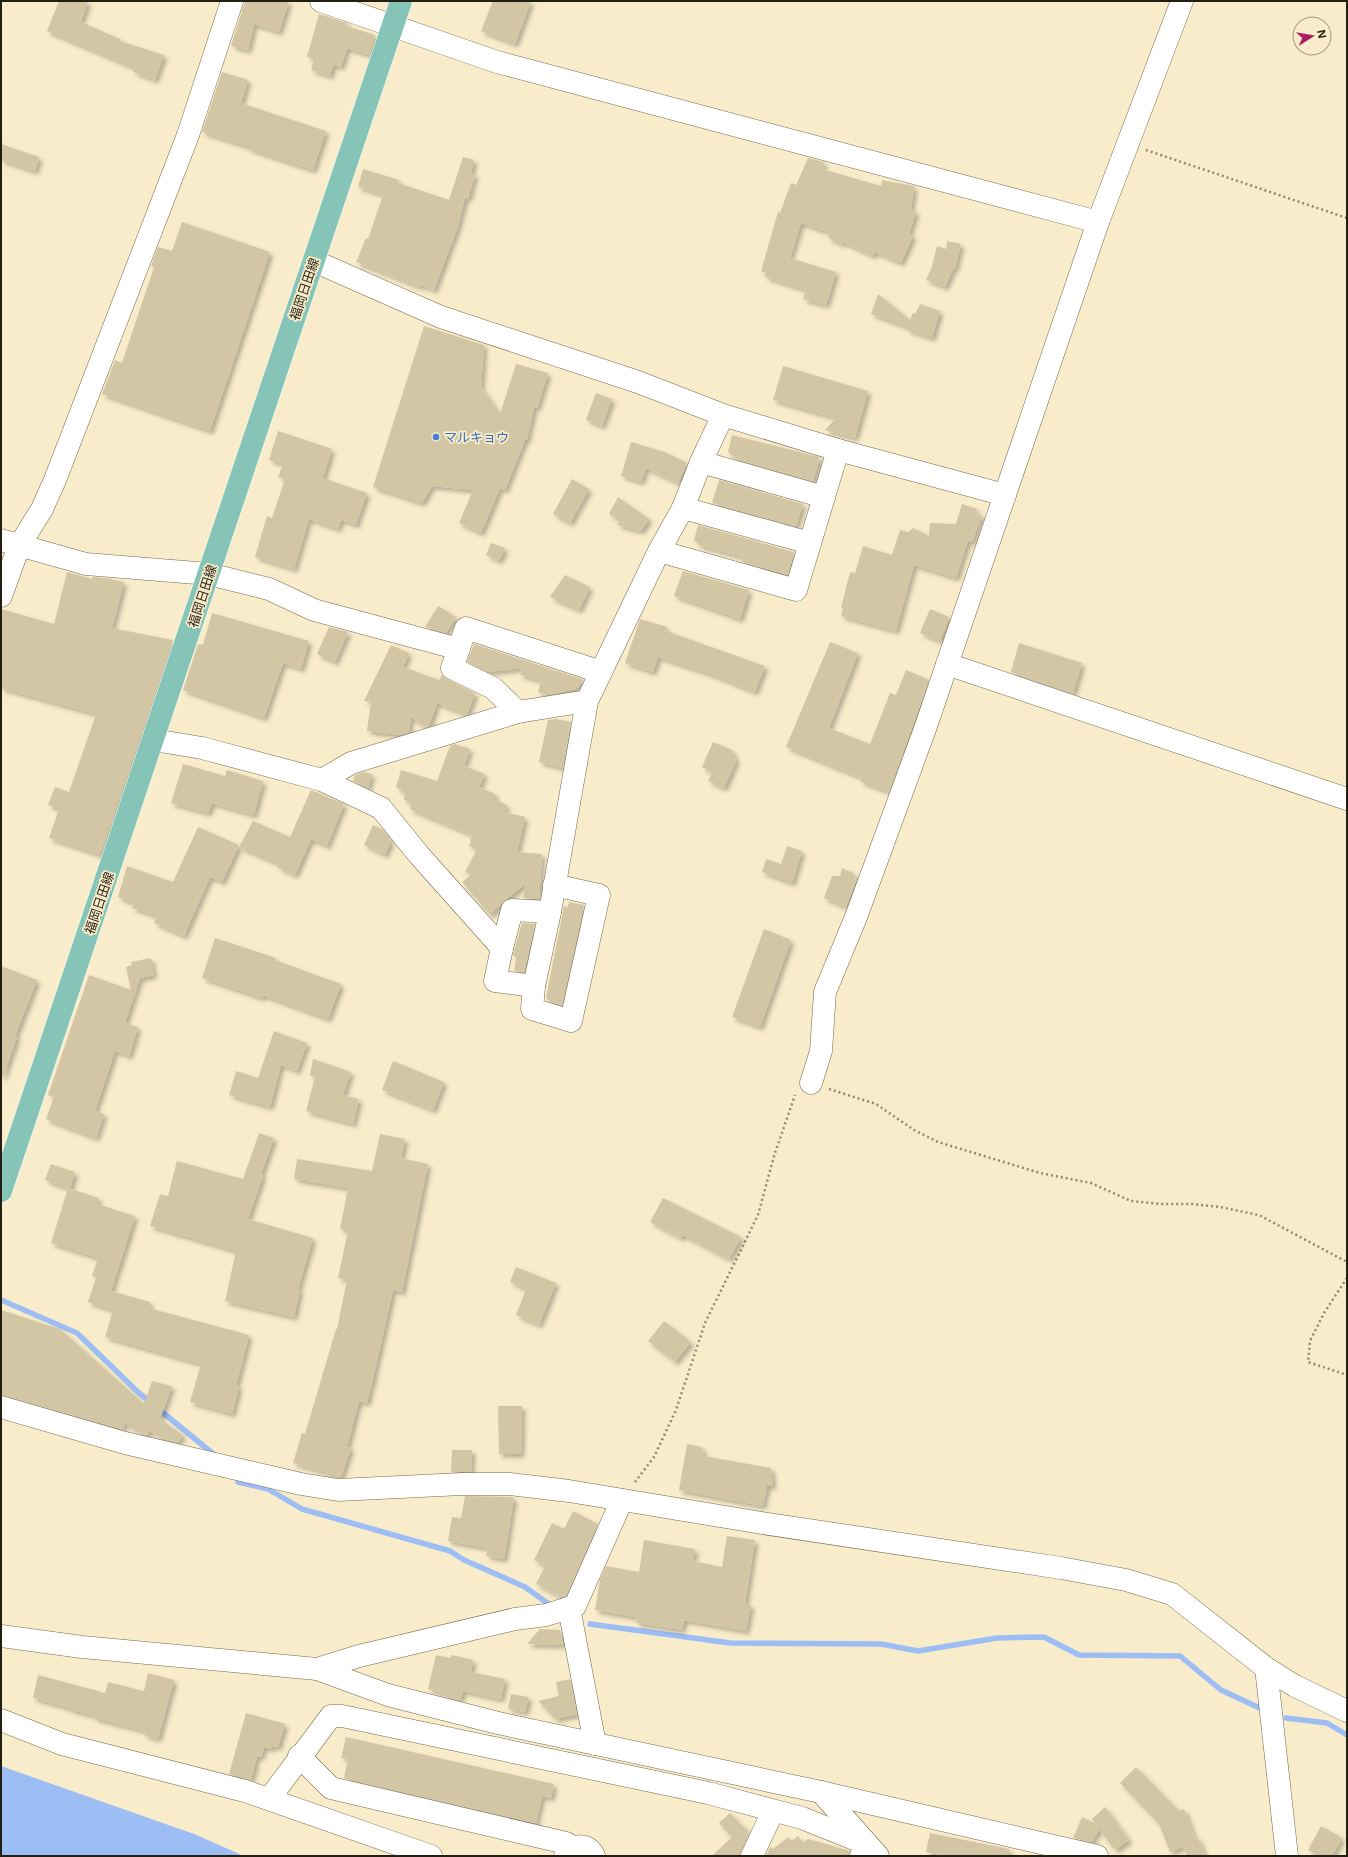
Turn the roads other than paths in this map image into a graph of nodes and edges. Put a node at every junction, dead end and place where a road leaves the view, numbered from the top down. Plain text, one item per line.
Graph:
1 (232, 1) edge
2 (321, 1) edge
3 (401, 1) edge
4 (1182, 1) edge
5 (392, 27) junction
6 (1098, 222) junction
7 (314, 261) junction
8 (723, 415) junction
9 (838, 450) junction
10 (701, 462) junction
11 (1005, 495) junction
12 (824, 497) junction
13 (683, 508) junction
14 (10, 543) edge
15 (810, 543) junction
16 (659, 551) junction
17 (209, 574) junction
18 (1, 596) edge
19 (459, 649) junction
20 (947, 664) junction
21 (601, 672) junction
22 (587, 702) junction
23 (518, 712) junction
24 (154, 740) junction
25 (322, 780) junction
26 (1347, 799) edge
27 (554, 885) junction
28 (550, 912) junction
29 (502, 948) junction
30 (534, 986) junction
31 (811, 1083) road end
32 (1, 1191) edge
33 (1, 1407) edge
34 (622, 1500) junction
35 (569, 1608) junction
36 (1, 1636) edge
37 (1266, 1668) junction
38 (317, 1669) junction
39 (1347, 1711) edge
40 (1, 1720) edge
41 (595, 1744) junction
42 (299, 1756) junction
43 (821, 1792) junction
44 (269, 1799) junction
45 (773, 1811) junction
46 (569, 1852) edge
47 (869, 1852) edge
48 (431, 1856) edge
49 (594, 1856) edge
50 (752, 1856) edge
51 (1097, 1856) edge
52 (1287, 1856) edge

1 - 14 street
2 - 5 street
3 - 5 main road, 福岡日田線
4 - 6 street
5 - 6 street
5 - 7 main road, 福岡日田線
6 - 11 street
7 - 8 street
7 - 17 main road, 福岡日田線
8 - 9 street
8 - 10 street
9 - 11 street
9 - 12 street
10 - 12 street
10 - 13 street
11 - 20 street
12 - 15 street
13 - 15 street
13 - 16 street
14 - 17 street
14 - 18 street
15 - 16 street
16 - 21 street
17 - 19 street
17 - 24 main road, 福岡日田線
19 - 21 street
19 - 23 street
20 - 26 street
20 - 31 street
21 - 22 street
22 - 23 street
22 - 27 street
23 - 25 street
24 - 25 street
24 - 32 main road, 福岡日田線
25 - 29 street
27 - 28 street
27 - 30 street
28 - 29 street
28 - 30 street
29 - 30 street
33 - 34 street
34 - 35 street
34 - 37 street
35 - 38 street
35 - 41 street
36 - 38 street
37 - 39 street
37 - 52 street
38 - 41 street
40 - 44 street
41 - 43 street
42 - 44 street
42 - 45 street
42 - 46 street
43 - 47 street
43 - 51 street
44 - 48 street
45 - 47 street
45 - 50 street
46 - 49 street

